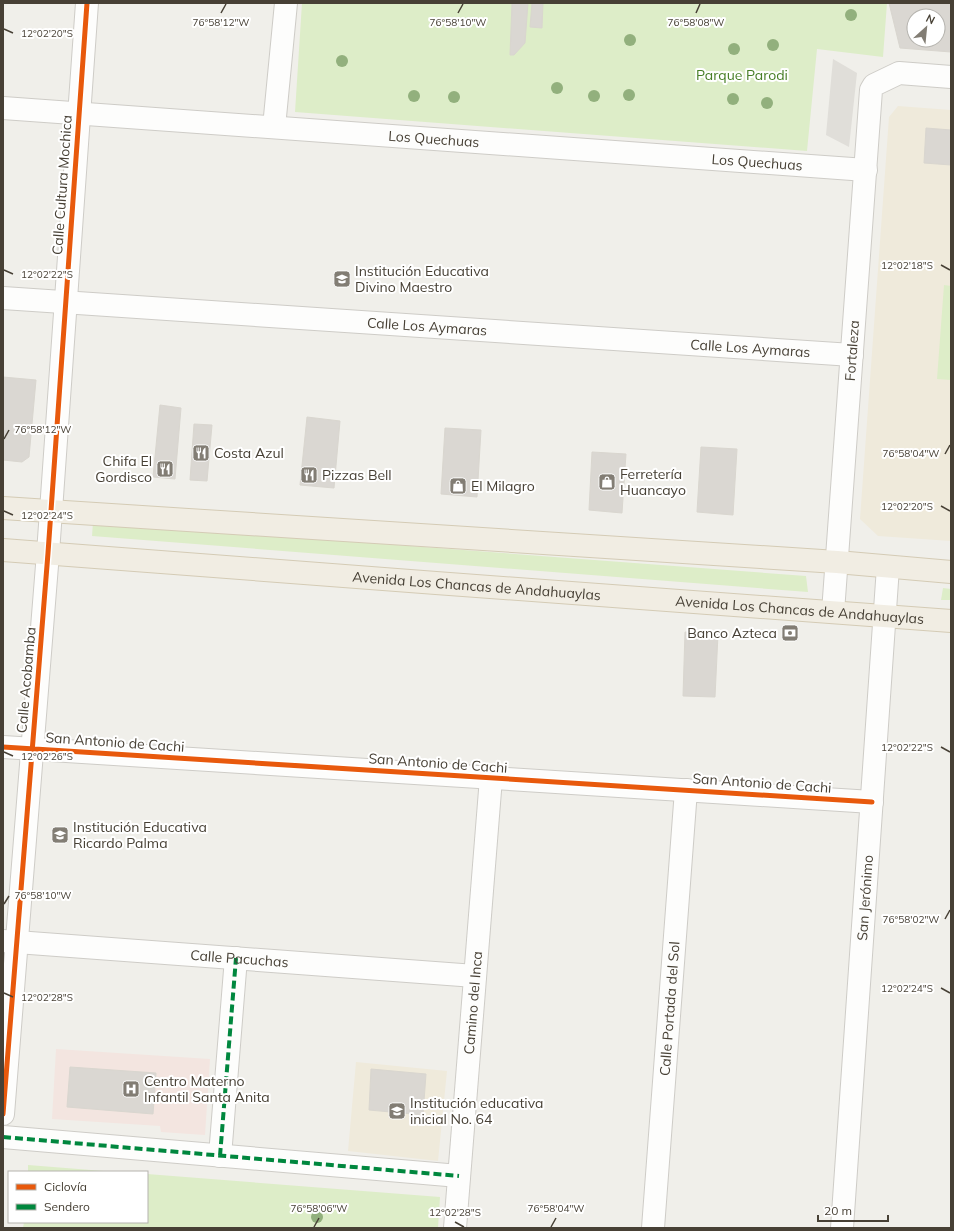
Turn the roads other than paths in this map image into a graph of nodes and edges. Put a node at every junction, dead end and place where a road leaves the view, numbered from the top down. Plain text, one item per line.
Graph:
1 (87, 3) edge
2 (286, 3) edge
3 (951, 77) edge
4 (3, 108) edge
5 (80, 113) junction
6 (274, 127) junction
7 (866, 170) junction
8 (3, 298) edge
9 (66, 303) junction
10 (852, 355) junction
11 (3, 508) edge
12 (51, 512) junction
13 (3, 550) edge
14 (48, 553) junction
15 (837, 562) junction
16 (888, 567) junction
17 (951, 572) edge
18 (833, 612) junction
19 (884, 616) junction
20 (951, 620) edge
21 (3, 747) edge
22 (32, 749) junction
23 (491, 778) junction
24 (686, 790) junction
25 (872, 802) junction
26 (10, 942) edge
27 (236, 958) junction
28 (475, 976) junction
29 (3, 1114) edge
30 (3, 1137) edge
31 (220, 1156) junction
32 (459, 1176) junction
33 (455, 1228) edge
34 (653, 1228) edge
35 (842, 1228) edge

1 - 5 street, Calle Cultura Mochica
2 - 6 street
3 - 7 street, Fortaleza
4 - 5 street, Los Quechuas
5 - 6 street, Los Quechuas
5 - 9 street, Calle Cultura Mochica
6 - 7 street, Los Quechuas
7 - 10 street, Fortaleza
8 - 9 street, Calle Los Aymaras
9 - 10 street, Calle Los Aymaras
9 - 12 street, Calle Cultura Mochica
10 - 15 street, Fortaleza
11 - 12 main road
12 - 14 street, Calle Acobamba
12 - 15 main road
13 - 14 main road, Avenida Los Chancas de Andahuaylas
14 - 18 main road, Avenida Los Chancas de Andahuaylas
14 - 22 street, Calle Acobamba
15 - 16 main road
15 - 18 street, Fortaleza
16 - 17 main road
16 - 19 street, San Jerónimo
18 - 19 main road, Avenida Los Chancas de Andahuaylas
19 - 20 main road, Avenida Los Chancas de Andahuaylas
19 - 25 street, San Jerónimo
21 - 22 street, San Antonio de Cachi
22 - 23 street, San Antonio de Cachi
22 - 26 street, Calle Acobamba
23 - 24 street, San Antonio de Cachi
23 - 28 street, Camino del Inca
24 - 25 street, San Antonio de Cachi
24 - 34 street, Calle Portada del Sol
25 - 35 street, San Jerónimo
26 - 27 street, Calle Pacuchas
26 - 29 street, Calle Acobamba
27 - 28 street, Calle Pacuchas
27 - 31 street
28 - 32 street, Camino del Inca
30 - 31 street
31 - 32 street
32 - 33 street, Camino del Inca

